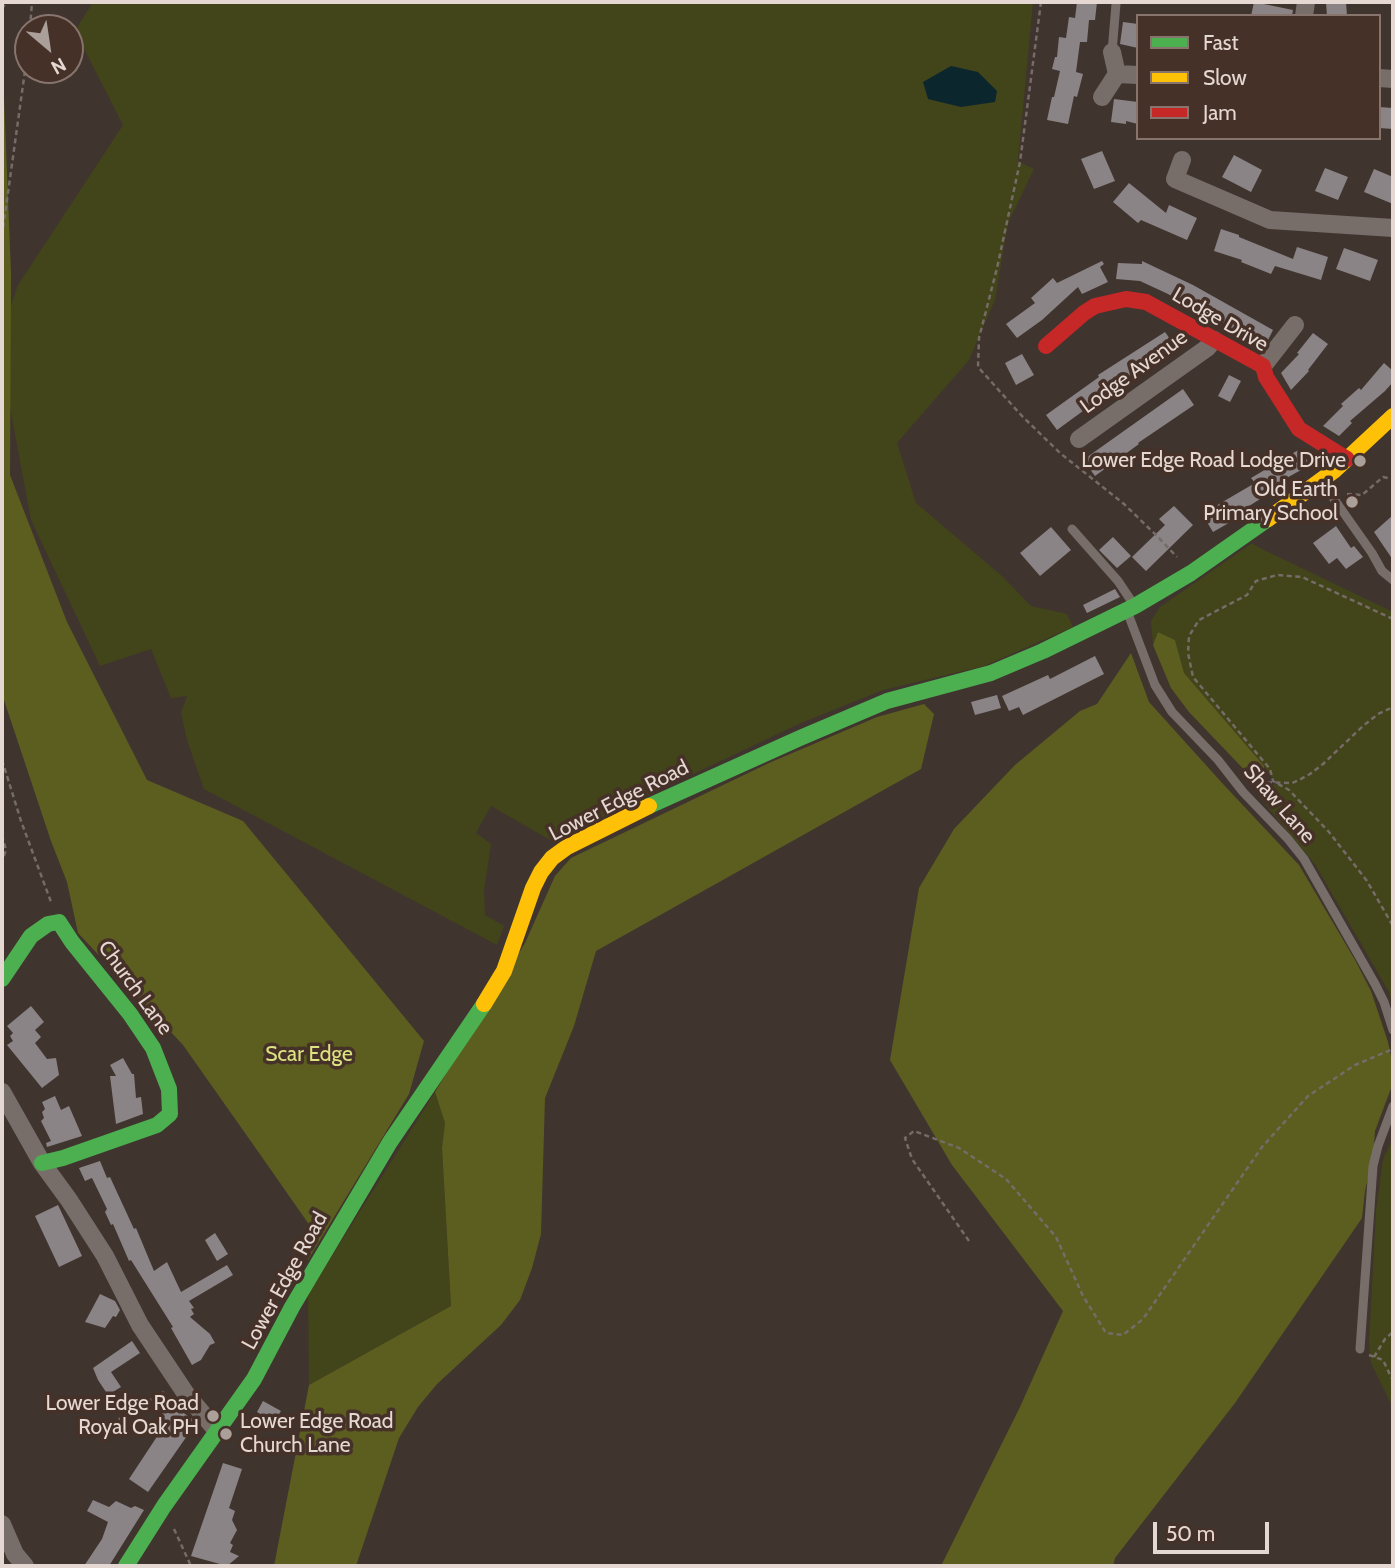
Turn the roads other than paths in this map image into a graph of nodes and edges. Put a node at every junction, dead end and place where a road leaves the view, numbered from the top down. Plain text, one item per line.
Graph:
1 (1116, 4) dead end
2 (1112, 52) joint
3 (1117, 74) junction
4 (1136, 75) edge
5 (1102, 97) dead end
6 (1182, 160) dead end
7 (1393, 228) edge
8 (1295, 325) dead end
9 (1214, 340) junction
10 (1046, 346) dead end
11 (1263, 366) junction
12 (1393, 416) edge
13 (1079, 439) dead end
14 (1347, 459) junction
15 (1325, 487) junction
16 (1072, 529) dead end
17 (1393, 580) edge
18 (1131, 608) junction
19 (2, 979) edge
20 (1393, 1030) edge
21 (2, 1091) edge
22 (1393, 1106) edge
23 (42, 1163) junction
24 (1360, 1349) road end
25 (218, 1431) junction
26 (2, 1524) edge
27 (25, 1566) edge
28 (126, 1566) edge

1 - 2 lane
2 - 3 street
3 - 4 street
3 - 5 street
6 - 7 street
8 - 11 street
9 - 10 street, Lodge Drive
9 - 11 street, Lodge Drive
9 - 13 street, Lodge Avenue
11 - 14 street, Lodge Drive
12 - 14 street, Lower Edge Road
14 - 15 street, Lower Edge Road
15 - 17 lane
15 - 18 street, Lower Edge Road
16 - 18 lane, Shaw Lane
18 - 20 lane, Shaw Lane
18 - 25 street, Lower Edge Road
19 - 23 street, Church Lane
21 - 23 street
22 - 24 lane
23 - 25 street
25 - 28 street, Lower Edge Road
26 - 27 street

